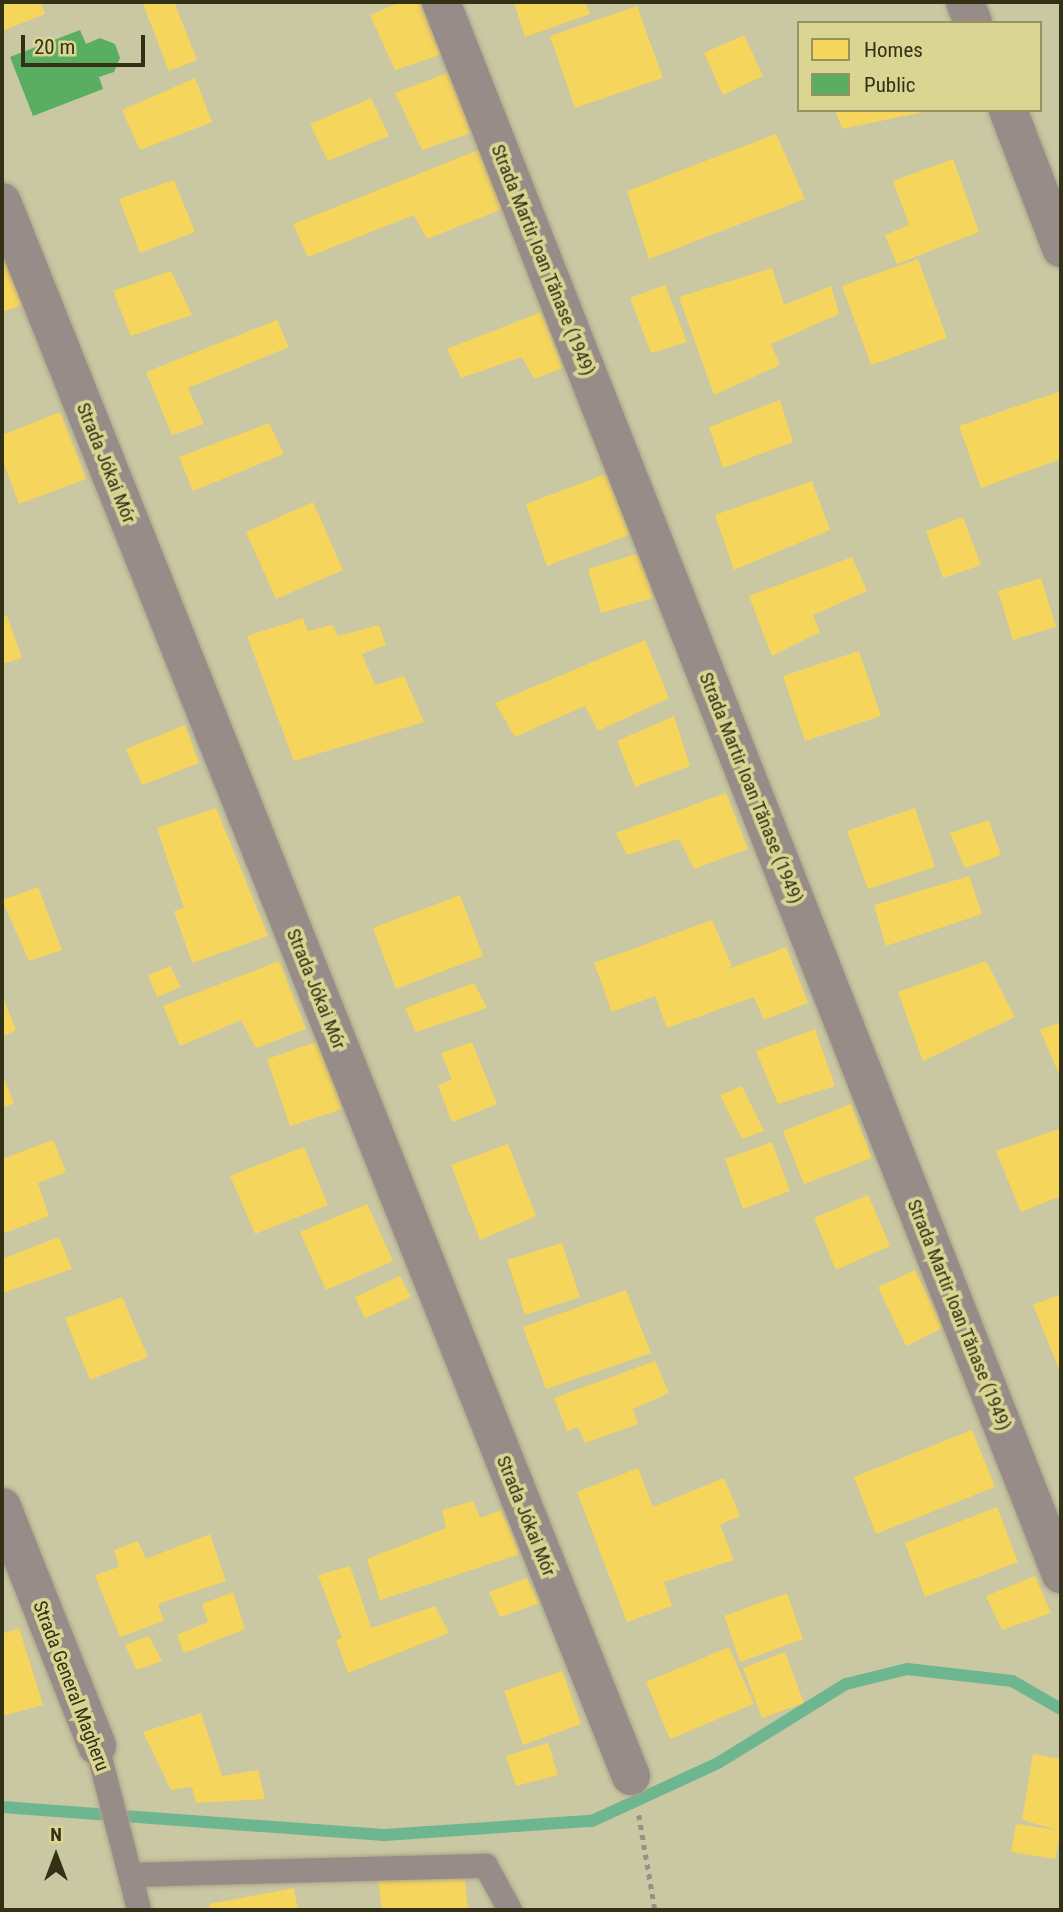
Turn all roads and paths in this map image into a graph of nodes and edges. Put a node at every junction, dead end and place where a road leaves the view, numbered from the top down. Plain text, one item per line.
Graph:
1 (441, 2) edge
2 (965, 2) edge
3 (973, 21) edge
4 (1009, 112) edge
5 (2, 202) edge
6 (1061, 247) edge
7 (2, 1507) edge
8 (1061, 1574) edge
9 (97, 1746) joint
10 (631, 1776) joint
11 (133, 1875) junction
12 (139, 1910) edge
13 (510, 1910) edge
14 (655, 1910) edge

1 - 8 street, Strada Martir Ioan Tănase (1949)
2 - 3 street
4 - 6 street
5 - 10 street, Strada Jókai Mór
7 - 9 street, Strada General Magheru
9 - 11 lane, Strada General Magheru
10 - 14 path
11 - 12 lane, Strada General Magheru
11 - 13 lane

